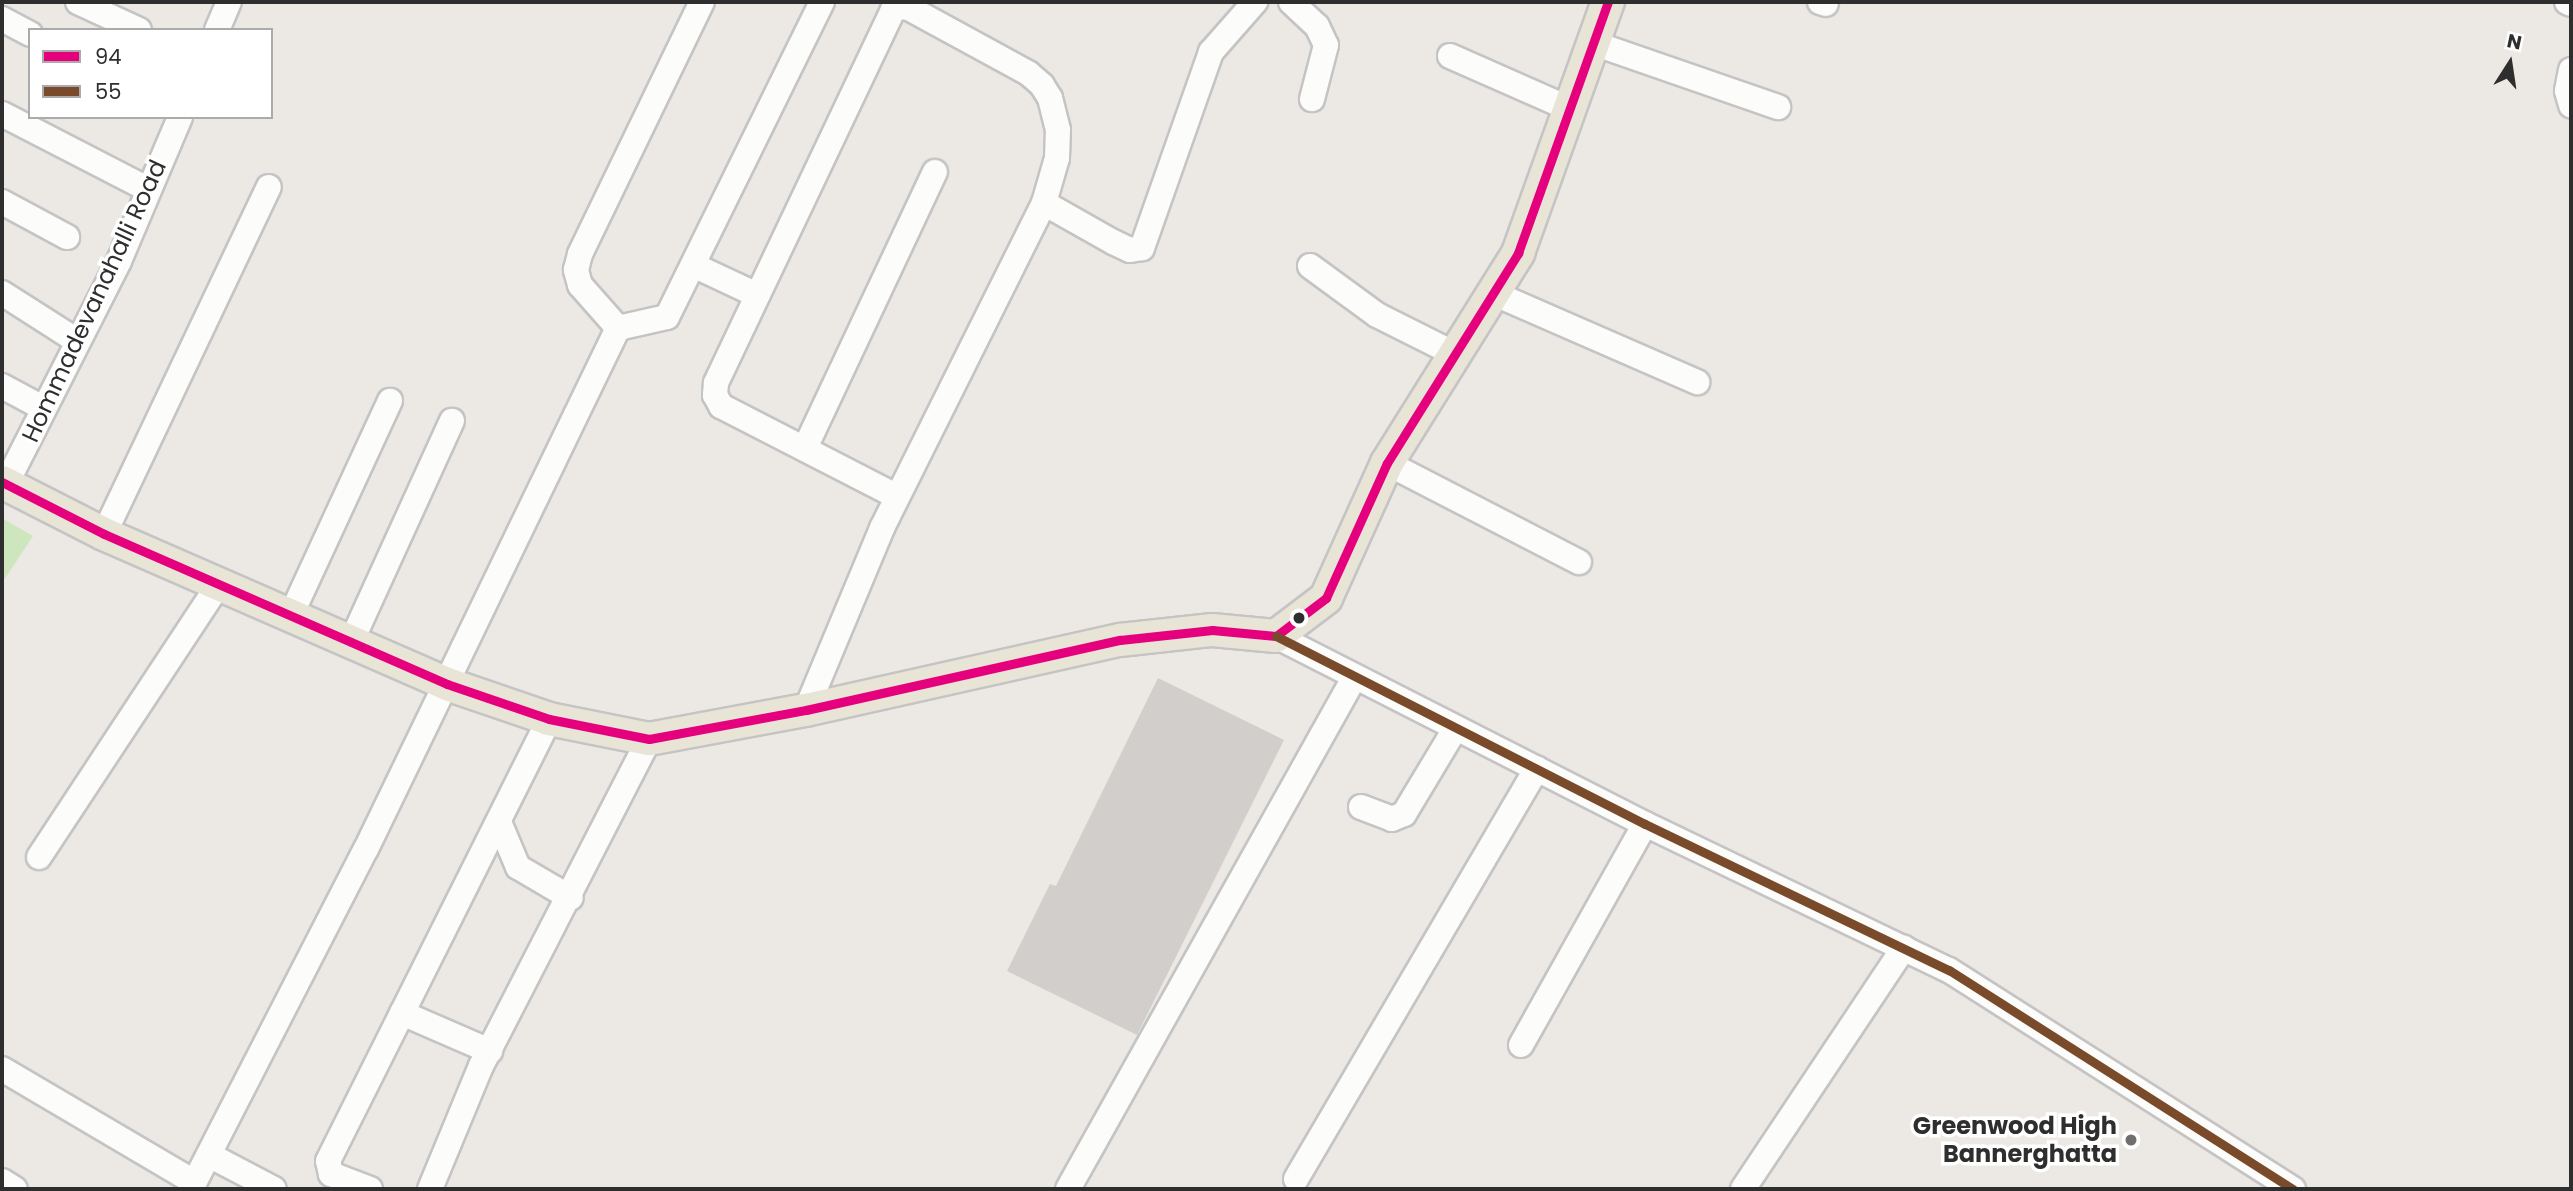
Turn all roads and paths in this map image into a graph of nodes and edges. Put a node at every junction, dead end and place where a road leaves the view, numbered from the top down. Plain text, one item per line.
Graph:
1 (78, 2) edge
2 (229, 2) edge
3 (702, 2) edge
4 (822, 2) edge
5 (1255, 2) edge
6 (1291, 2) edge
7 (1608, 2) edge
8 (911, 5) edge
9 (2, 19) edge
10 (135, 28) edge
11 (218, 28) edge
12 (28, 33) edge
13 (1593, 43) junction
14 (1450, 56) dead end
15 (2571, 70) edge
16 (1312, 99) dead end
17 (2571, 105) edge
18 (1779, 107) dead end
19 (1570, 109) junction
20 (2, 114) edge
21 (179, 119) edge
22 (935, 172) dead end
23 (270, 187) dead end
24 (149, 190) junction
25 (2, 202) edge
26 (1044, 203) junction
27 (67, 237) dead end
28 (692, 265) junction
29 (1310, 266) dead end
30 (2, 293) edge
31 (1493, 293) junction
32 (757, 295) junction
33 (618, 328) junction
34 (77, 341) junction
35 (1455, 354) junction
36 (1697, 382) dead end
37 (2, 386) edge
38 (390, 401) dead end
39 (43, 408) junction
40 (453, 421) dead end
41 (805, 449) junction
42 (1387, 463) junction
43 (4, 483) edge
44 (896, 496) junction
45 (104, 534) junction
46 (1578, 562) dead end
47 (219, 584) junction
48 (291, 615) junction
49 (1276, 636) junction
50 (352, 640) junction
51 (1354, 678) junction
52 (447, 684) junction
53 (806, 710) junction
54 (549, 719) junction
55 (1455, 729) junction
56 (649, 739) junction
57 (1537, 768) junction
58 (1361, 807) dead end
59 (499, 822) junction
60 (1645, 824) junction
61 (39, 857) dead end
62 (571, 898) junction
63 (1904, 947) junction
64 (402, 1013) junction
65 (1521, 1045) dead end
66 (489, 1051) junction
67 (2, 1069) edge
68 (209, 1154) junction
69 (323, 1180) edge
70 (1296, 1180) dead end
71 (2, 1181) edge
72 (193, 1186) edge
73 (15, 1189) edge
74 (274, 1189) edge
75 (370, 1189) edge
76 (430, 1189) edge
77 (1068, 1189) edge
78 (1744, 1189) edge
79 (2293, 1189) edge

1 - 10 street
2 - 11 street
3 - 33 street
4 - 28 street
5 - 26 street
6 - 16 street
7 - 13 main road
8 - 26 street
8 - 32 street
9 - 12 street
13 - 18 street
13 - 19 main road
14 - 19 street
15 - 17 street
19 - 31 main road
20 - 24 street
21 - 24 street, Hommadevanahalli Road
22 - 41 street
23 - 45 street
24 - 34 street, Hommadevanahalli Road
25 - 27 street
26 - 44 street
28 - 32 street
28 - 33 street
29 - 35 street
30 - 34 street
31 - 35 main road
31 - 36 street
32 - 41 street
33 - 52 street
34 - 39 street, Hommadevanahalli Road
35 - 42 main road
37 - 39 street
38 - 48 street
39 - 43 street, Hommadevanahalli Road
40 - 50 street
41 - 44 street
42 - 46 street
42 - 49 main road
43 - 45 main road
44 - 53 street
45 - 47 main road
47 - 48 main road
47 - 61 street
48 - 50 main road
49 - 51 street
49 - 53 main road
50 - 52 main road
51 - 55 street
51 - 77 street
52 - 54 main road
52 - 68 street
53 - 56 main road
54 - 56 main road
54 - 59 street
55 - 57 street
55 - 58 street
56 - 62 street
57 - 60 street
57 - 70 street
59 - 62 street
59 - 64 street
60 - 63 street
60 - 65 street
62 - 66 street
63 - 78 street
63 - 79 street
64 - 66 street
64 - 69 street
66 - 76 street
67 - 72 street
68 - 72 street
68 - 74 street
69 - 75 street
71 - 73 street

